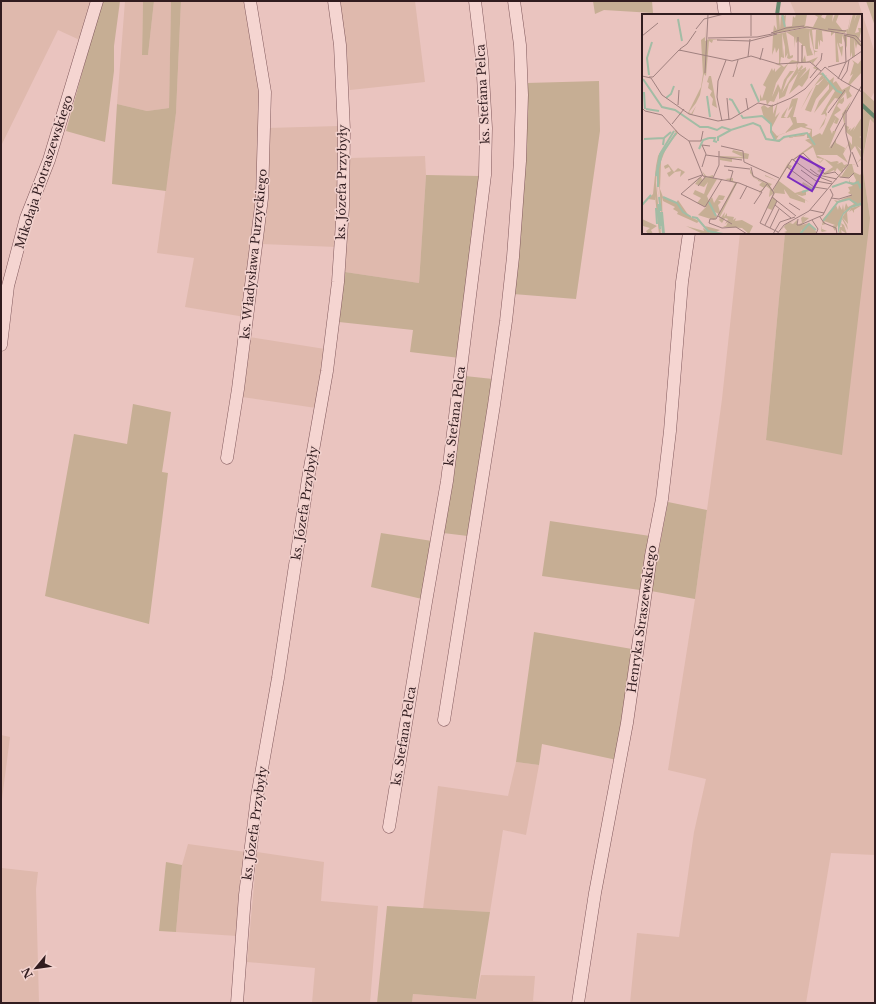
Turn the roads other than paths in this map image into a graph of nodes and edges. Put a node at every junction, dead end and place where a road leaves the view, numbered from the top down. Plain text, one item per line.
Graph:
1 (97, 1) edge
2 (250, 1) edge
3 (334, 1) edge
4 (475, 1) edge
5 (514, 1) edge
6 (723, 1) edge
7 (725, 14) edge
8 (689, 234) edge
9 (1, 346) edge
10 (226, 458) dead end
11 (444, 720) dead end
12 (389, 827) dead end
13 (237, 1003) edge
14 (578, 1003) edge

1 - 9 street, Mikołaja Piotraszewskiego
2 - 10 street, ks. Władysława Purzyckiego
3 - 13 street, ks. Józefa Przybyły
4 - 12 street, ks. Stefana Pelca
5 - 11 street
6 - 7 street
8 - 14 street, Henryka Straszewskiego

